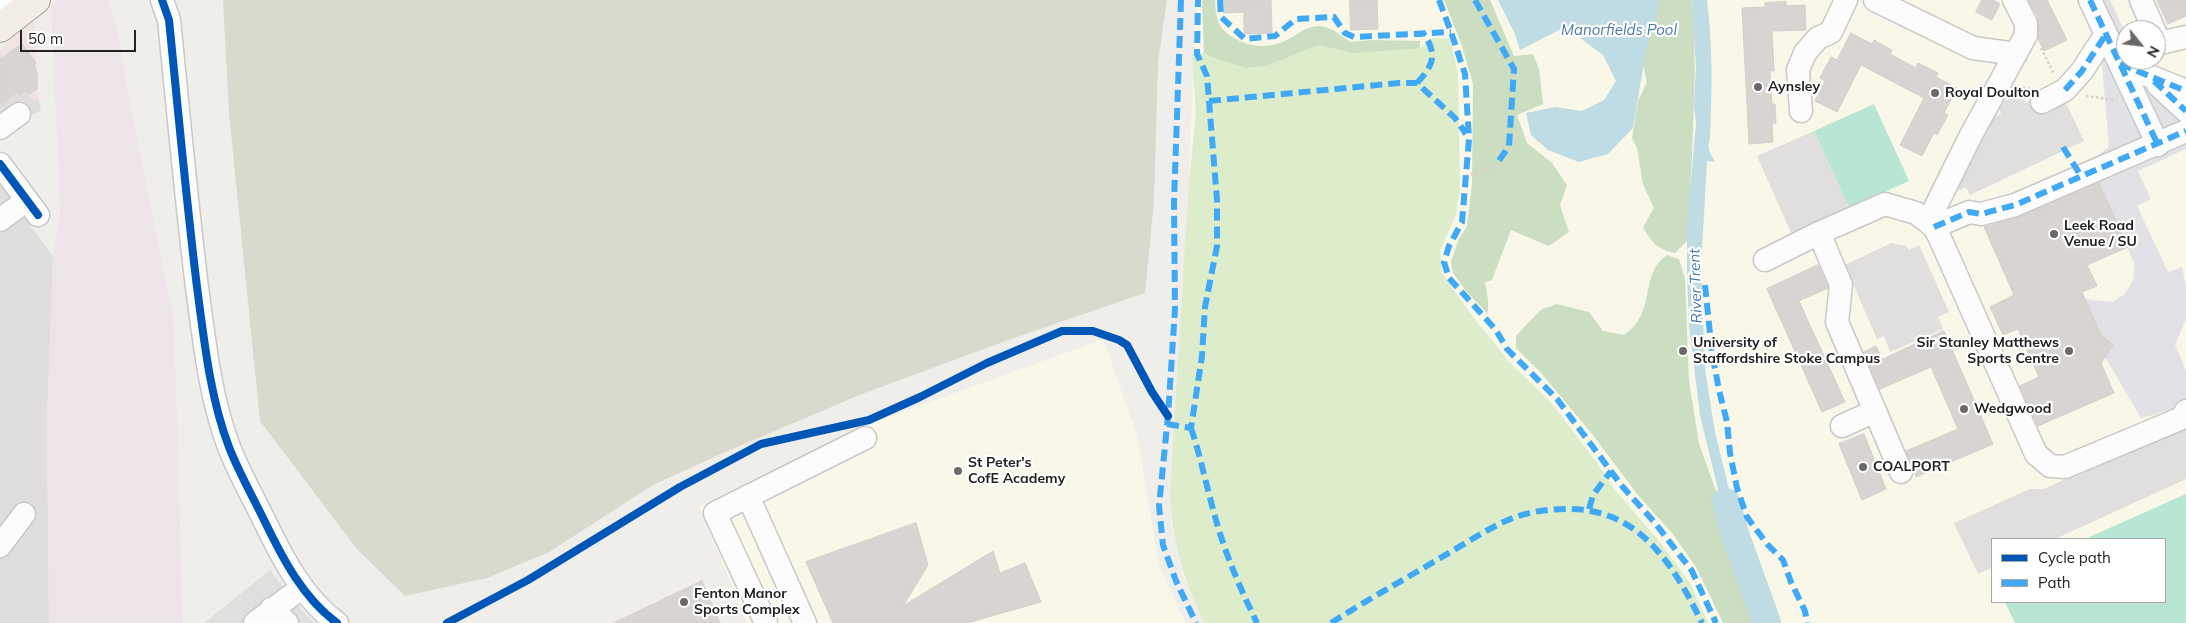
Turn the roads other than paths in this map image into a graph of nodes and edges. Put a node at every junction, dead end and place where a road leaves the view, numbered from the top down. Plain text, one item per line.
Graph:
1 (36, 0) edge
2 (162, 0) edge
3 (1846, 0) edge
4 (1874, 0) edge
5 (2014, 0) edge
6 (2090, 0) edge
7 (2141, 0) edge
8 (5, 16) edge
9 (2150, 20) edge
10 (2106, 34) junction
11 (2186, 37) edge
12 (2166, 41) edge
13 (2016, 54) junction
14 (2116, 55) edge
15 (2123, 70) edge
16 (2136, 70) edge
17 (2172, 84) edge
18 (2042, 102) dead end
19 (1801, 111) dead end
20 (2186, 111) edge
21 (19, 114) dead end
22 (0, 128) edge
23 (2186, 131) edge
24 (2158, 145) junction
25 (0, 164) edge
26 (0, 220) edge
27 (1931, 224) junction
28 (1819, 233) junction
29 (1765, 260) dead end
30 (1875, 411) junction
31 (2186, 411) edge
32 (1842, 426) dead end
33 (865, 438) dead end
34 (1901, 472) dead end
35 (748, 496) junction
36 (24, 514) dead end
37 (0, 546) edge
38 (301, 588) junction
39 (271, 618) edge
40 (801, 622) edge
41 (337, 623) edge
42 (766, 623) edge

1 - 8 main road
2 - 38 street
3 - 19 street
4 - 13 street
5 - 13 street
6 - 10 street
7 - 9 street
10 - 14 street
10 - 18 street
11 - 12 street
13 - 27 street
15 - 24 street
16 - 17 street
17 - 20 street
21 - 22 street
23 - 24 street
24 - 27 street
25 - 26 street
27 - 28 street
27 - 31 street
28 - 29 street
28 - 30 street
30 - 32 street
30 - 34 street
33 - 35 street
35 - 40 street
35 - 42 street
36 - 37 street
38 - 39 street
38 - 41 street

